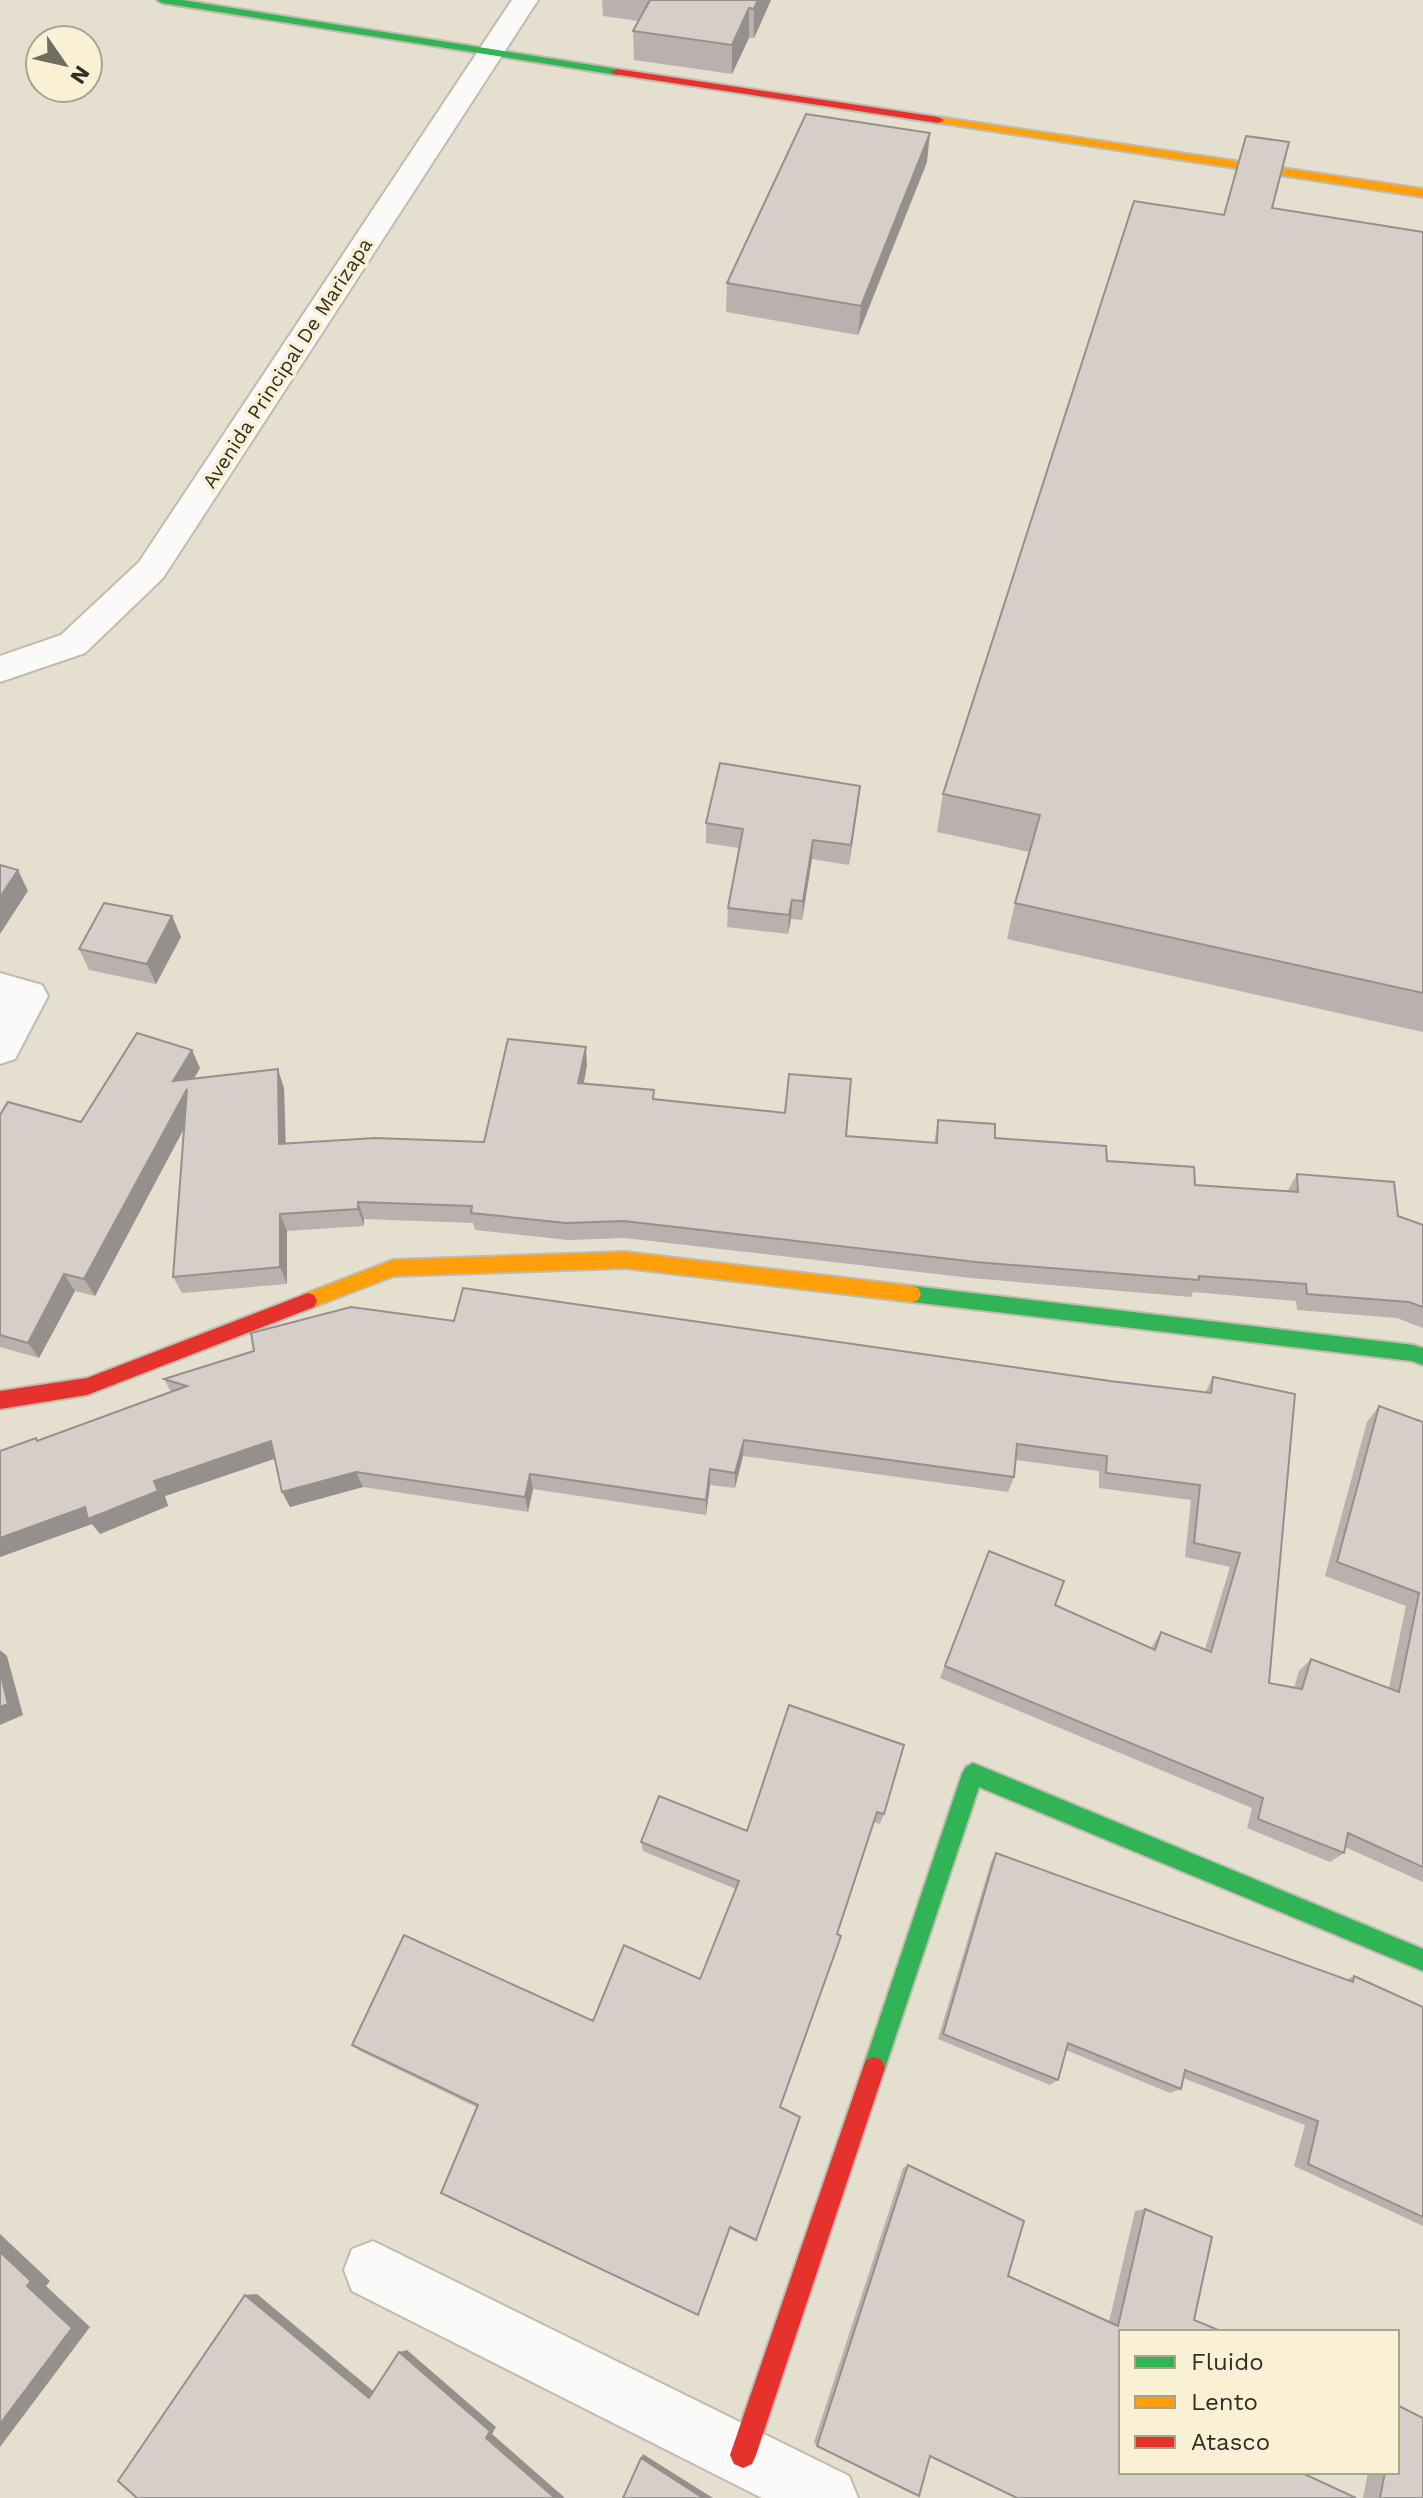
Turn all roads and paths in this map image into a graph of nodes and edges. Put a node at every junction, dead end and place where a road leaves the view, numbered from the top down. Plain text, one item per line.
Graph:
1 (162, 0) edge
2 (525, 0) edge
3 (490, 53) junction
4 (1423, 193) edge
5 (0, 669) edge
6 (0, 989) edge
7 (0, 1047) edge
8 (1423, 1357) edge
9 (0, 1400) edge
10 (1423, 1960) edge
11 (373, 2270) dead end
12 (743, 2455) junction
13 (827, 2498) edge

1 - 3 street
2 - 3 street, Avenida Principal De Marizapa
3 - 4 street
3 - 5 street, Avenida Principal De Marizapa
6 - 7 street
8 - 9 street
10 - 12 street
11 - 12 street
12 - 13 street

